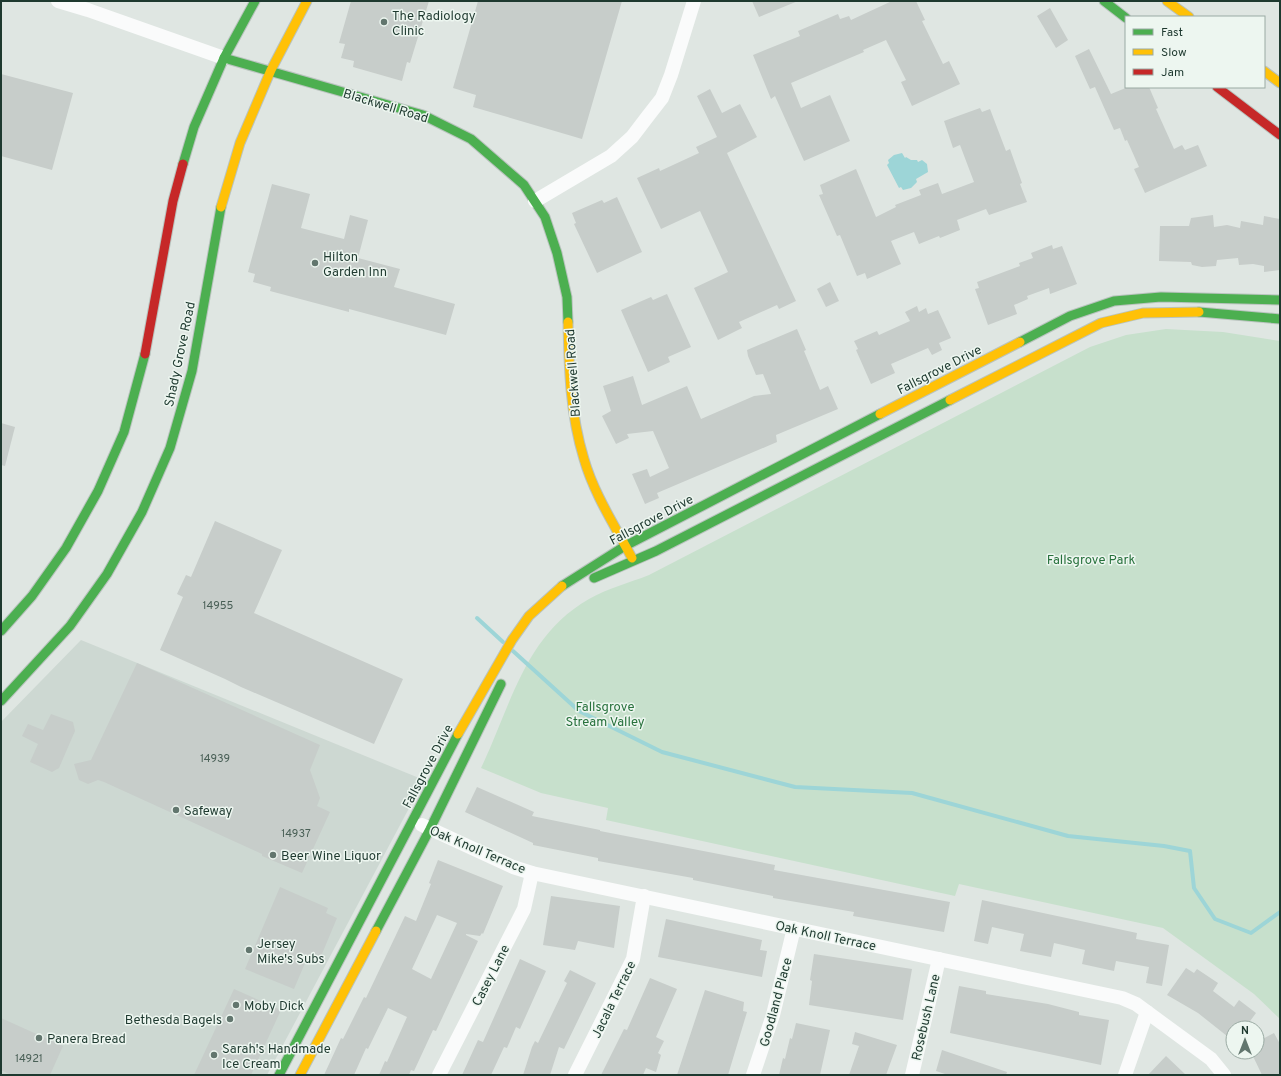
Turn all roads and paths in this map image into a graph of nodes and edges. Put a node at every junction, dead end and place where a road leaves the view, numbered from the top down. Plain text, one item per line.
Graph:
1 (58, 1) edge
2 (255, 1) edge
3 (307, 1) edge
4 (694, 1) edge
5 (1104, 1) edge
6 (1167, 1) edge
7 (1187, 16) edge
8 (1125, 17) edge
9 (224, 58) junction
10 (271, 70) junction
11 (1265, 72) edge
12 (1280, 83) edge
13 (1218, 88) edge
14 (1280, 135) edge
15 (535, 201) junction
16 (1280, 300) edge
17 (1280, 319) edge
18 (625, 546) junction
19 (633, 561) junction
20 (587, 584) dead end
21 (1, 631) edge
22 (505, 675) dead end
23 (1, 701) edge
24 (412, 821) junction
25 (430, 829) junction
26 (532, 873) junction
27 (644, 896) junction
28 (794, 928) junction
29 (938, 958) junction
30 (1147, 1012) junction
31 (279, 1075) edge
32 (300, 1075) edge
33 (439, 1075) edge
34 (575, 1075) edge
35 (753, 1075) edge
36 (912, 1075) edge
37 (1125, 1075) edge
38 (1224, 1075) edge

1 - 9 street, Blackwell Road
2 - 9 street
3 - 10 street, Shady Grove Road
4 - 15 street
5 - 8 street
6 - 7 street
9 - 10 street, Blackwell Road
9 - 21 street
10 - 15 street, Blackwell Road
10 - 23 street, Shady Grove Road
11 - 12 street
13 - 14 street
15 - 18 street, Blackwell Road
16 - 18 street, Fallsgrove Drive
17 - 19 street
18 - 19 street, Blackwell Road
18 - 24 street, Fallsgrove Drive
19 - 20 street
22 - 25 street
24 - 25 street, Oak Knoll Terrace
24 - 31 street, Fallsgrove Drive
25 - 26 street, Oak Knoll Terrace
25 - 32 street
26 - 27 street, Oak Knoll Terrace
26 - 33 street, Casey Lane
27 - 28 street, Oak Knoll Terrace
27 - 34 street, Jacala Terrace
28 - 29 street, Oak Knoll Terrace
28 - 35 street, Goodland Place
29 - 30 street, Oak Knoll Terrace
29 - 36 street, Rosebush Lane
30 - 37 street
30 - 38 street, Oak Knoll Terrace

